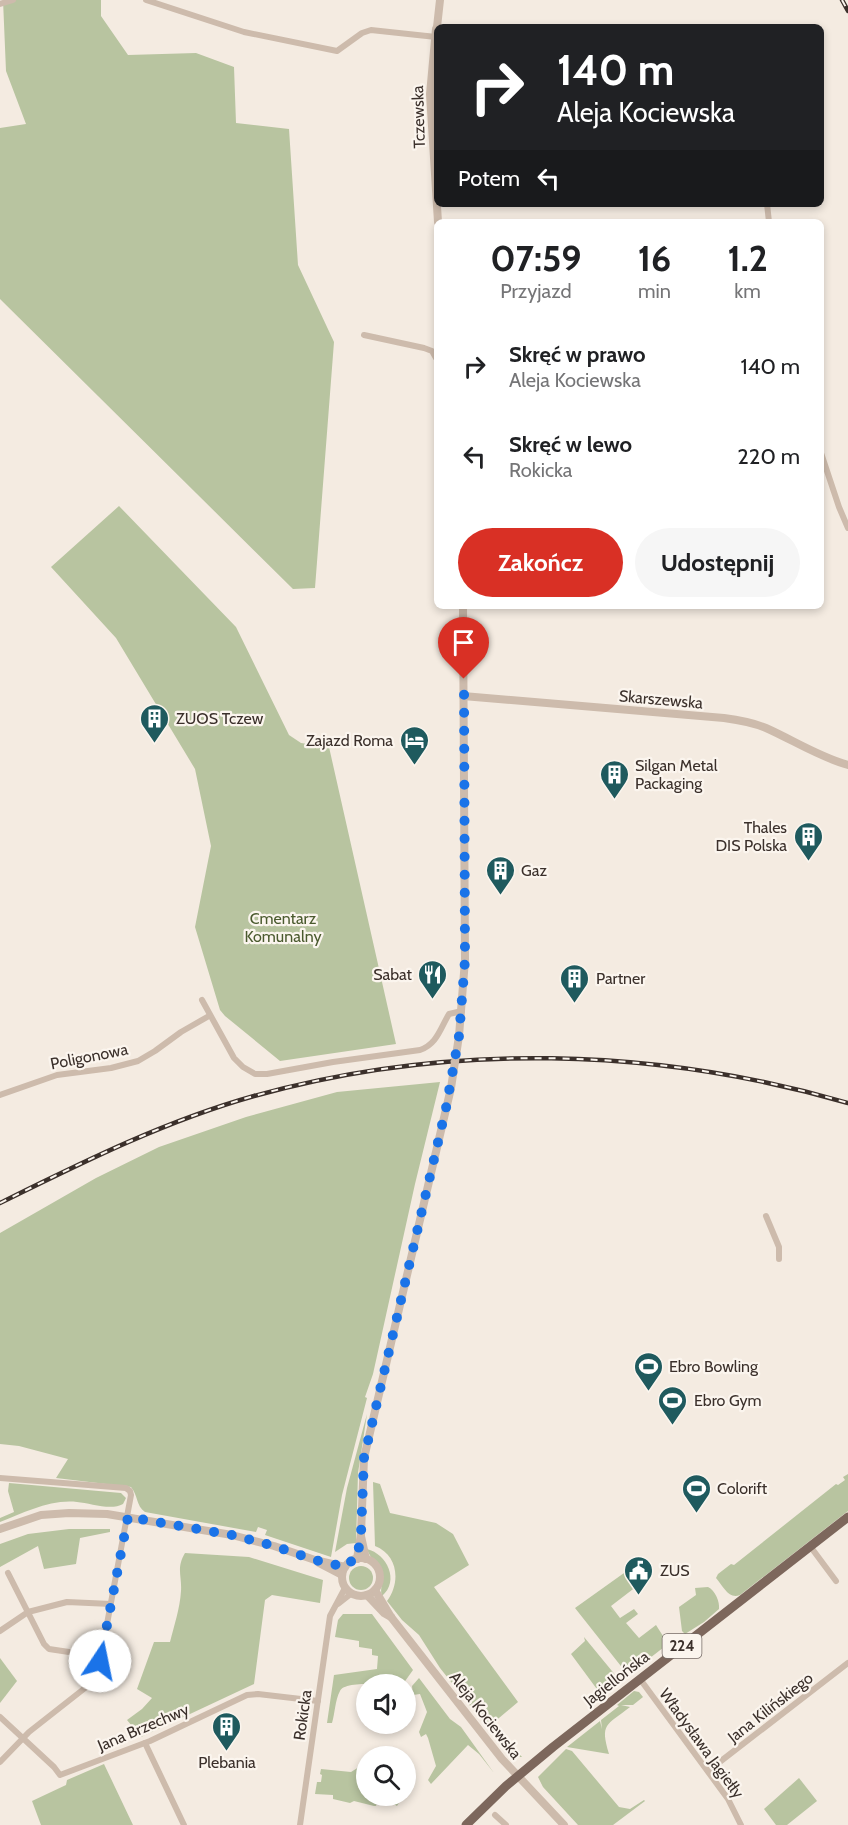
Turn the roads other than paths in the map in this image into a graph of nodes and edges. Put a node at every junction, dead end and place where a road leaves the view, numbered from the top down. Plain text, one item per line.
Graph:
1 (13, 0) edge
2 (146, 0) edge
3 (440, 0) edge
4 (0, 4) edge
5 (437, 24) edge
6 (434, 31) edge
7 (434, 52) edge
8 (434, 158) edge
9 (364, 335) dead end
10 (434, 354) edge
11 (824, 461) edge
12 (848, 528) edge
13 (463, 609) edge
14 (464, 696) junction
15 (848, 765) edge
16 (202, 1000) dead end
17 (462, 1011) junction
18 (210, 1016) junction
19 (0, 1095) edge
20 (766, 1216) dead end
21 (778, 1259) dead end
22 (0, 1478) edge
23 (128, 1517) junction
24 (848, 1517) edge
25 (0, 1529) edge
26 (810, 1546) junction
27 (362, 1559) junction
28 (344, 1571) junction
29 (8, 1573) dead end
30 (836, 1581) dead end
31 (375, 1590) junction
32 (348, 1591) junction
33 (367, 1595) junction
34 (111, 1604) junction
35 (28, 1612) junction
36 (391, 1617) junction
37 (0, 1631) edge
38 (69, 1652) dead end
39 (848, 1664) edge
40 (639, 1679) junction
41 (318, 1701) junction
42 (0, 1717) edge
43 (23, 1737) junction
44 (145, 1743) junction
45 (0, 1762) edge
46 (708, 1771) junction
47 (517, 1777) junction
48 (495, 1815) dead end
49 (184, 1825) edge
50 (300, 1825) edge
51 (466, 1825) edge
52 (506, 1825) edge
53 (564, 1825) edge
54 (741, 1825) edge

1 - 4 street
2 - 6 street
3 - 5 street, Tczewska
7 - 8 street, Tczewska
9 - 10 street
11 - 12 street
13 - 14 street
14 - 15 street, Skarszewska
14 - 17 street
16 - 18 street
17 - 18 street
17 - 27 street, bridge
18 - 19 street, Poligonowa
20 - 21 street
22 - 23 street
23 - 25 street
23 - 28 street
23 - 34 street
24 - 26 main road, Jagiellońska / 224
26 - 30 street
26 - 40 main road, Jagiellońska / 224
27 - 28 street
27 - 31 street
28 - 32 street
29 - 35 street
31 - 33 street
31 - 36 street, Aleja Kociewska
32 - 33 street
32 - 41 street, Rokicka
33 - 36 street, Aleja Kociewska
34 - 35 street
34 - 43 street
35 - 37 street
35 - 38 street
36 - 47 street, Aleja Kociewska
39 - 46 street, Jana Kilińskiego
40 - 46 street, Władysława Jagiełły
40 - 47 main road, Jagiellońska / 224
41 - 44 street, Jana Brzechwy
41 - 50 street, Rokicka
42 - 43 street, Jana Brzechwy
43 - 44 street, Jana Brzechwy
43 - 45 street
44 - 49 street
46 - 54 street, Władysława Jagiełły
47 - 51 main road, Jagiellońska / 224
47 - 53 street, Aleja Kociewska
48 - 52 street

